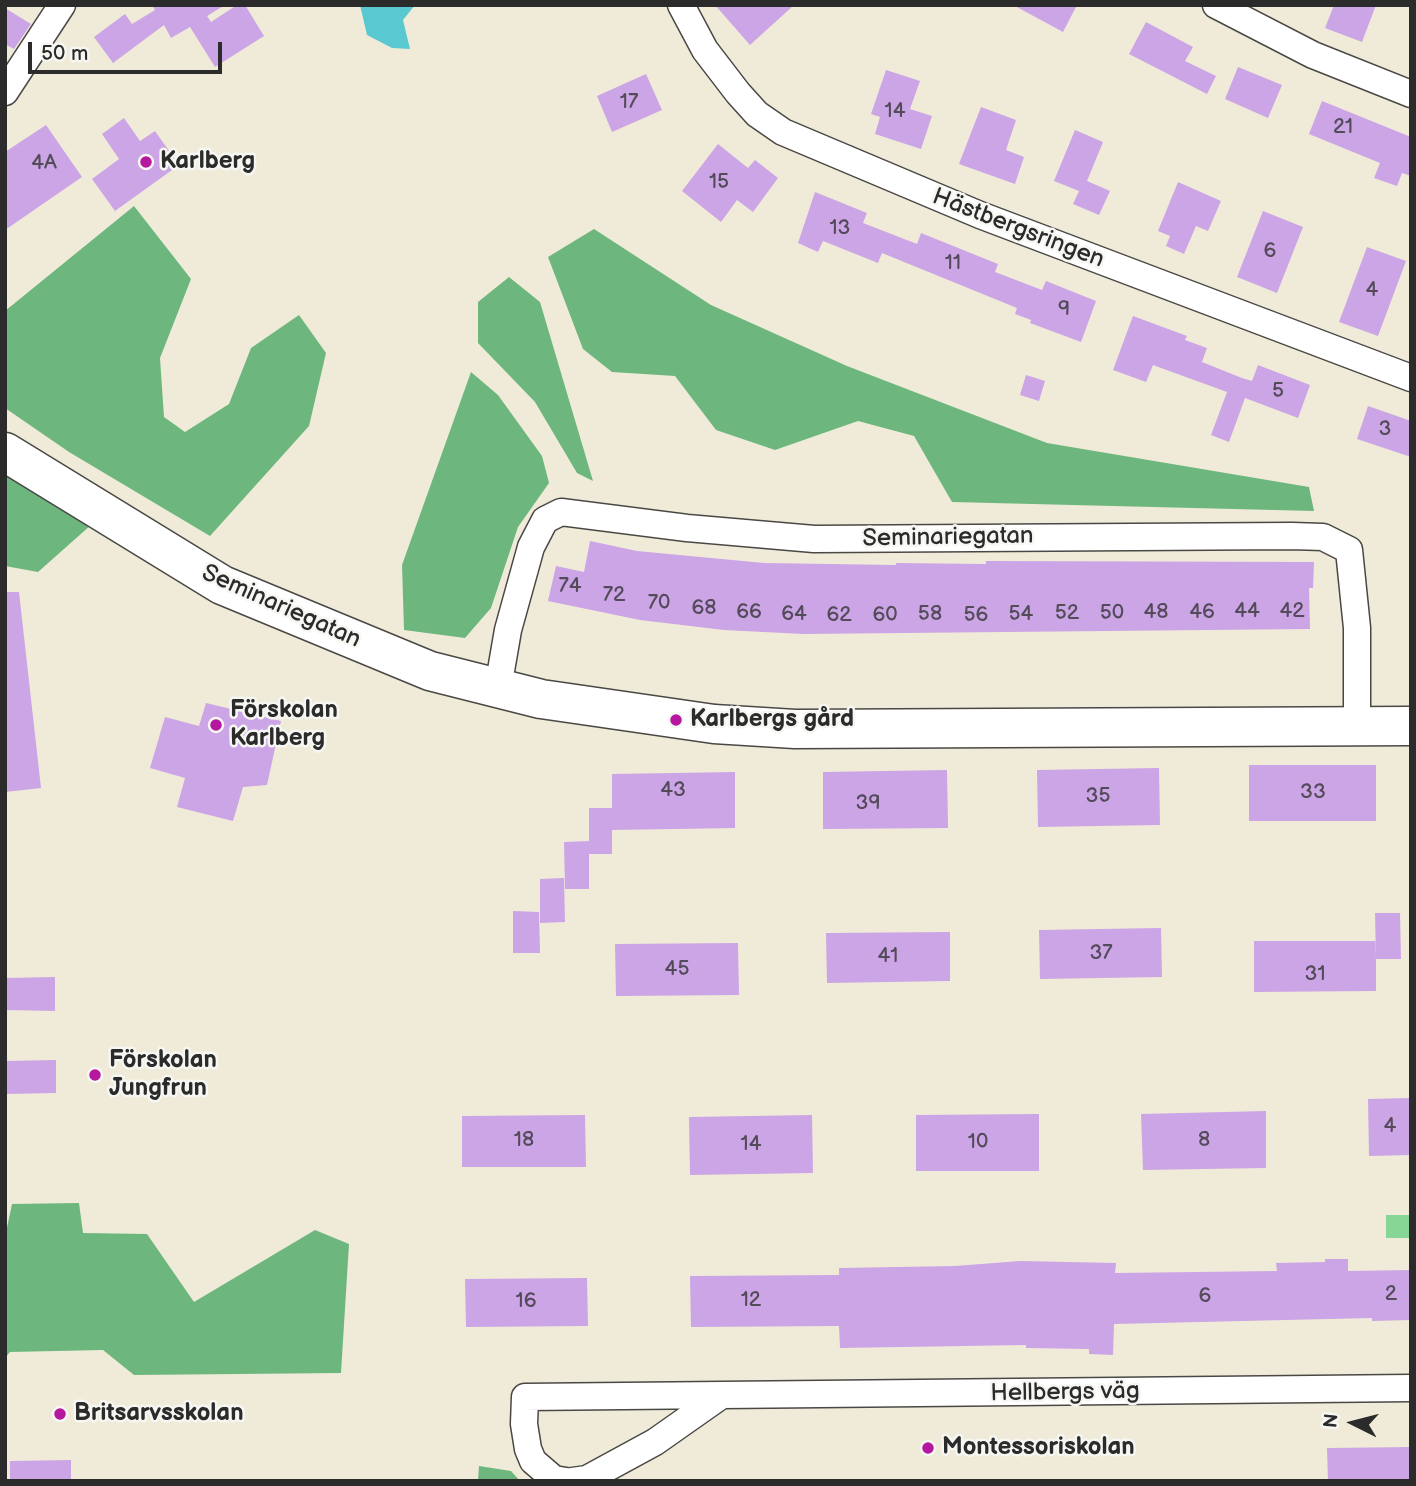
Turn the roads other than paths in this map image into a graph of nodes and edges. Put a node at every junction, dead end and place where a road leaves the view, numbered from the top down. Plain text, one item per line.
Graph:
1 (62, 5) edge
2 (681, 5) edge
3 (1216, 5) edge
4 (5, 92) edge
5 (1411, 94) edge
6 (1411, 378) edge
7 (5, 452) edge
8 (498, 688) junction
9 (1411, 726) edge
10 (1357, 727) junction
11 (1411, 1388) edge
12 (719, 1397) junction
13 (566, 1481) edge
14 (572, 1481) edge

1 - 4 street
2 - 6 street, Hästbergsringen
3 - 5 street
7 - 8 street, Seminariegatan
8 - 10 street, Seminariegatan
8 - 10 street, Seminariegatan
9 - 10 street, Seminariegatan
11 - 12 street, Hellbergs väg
12 - 13 street, Hellbergs väg
12 - 14 street

